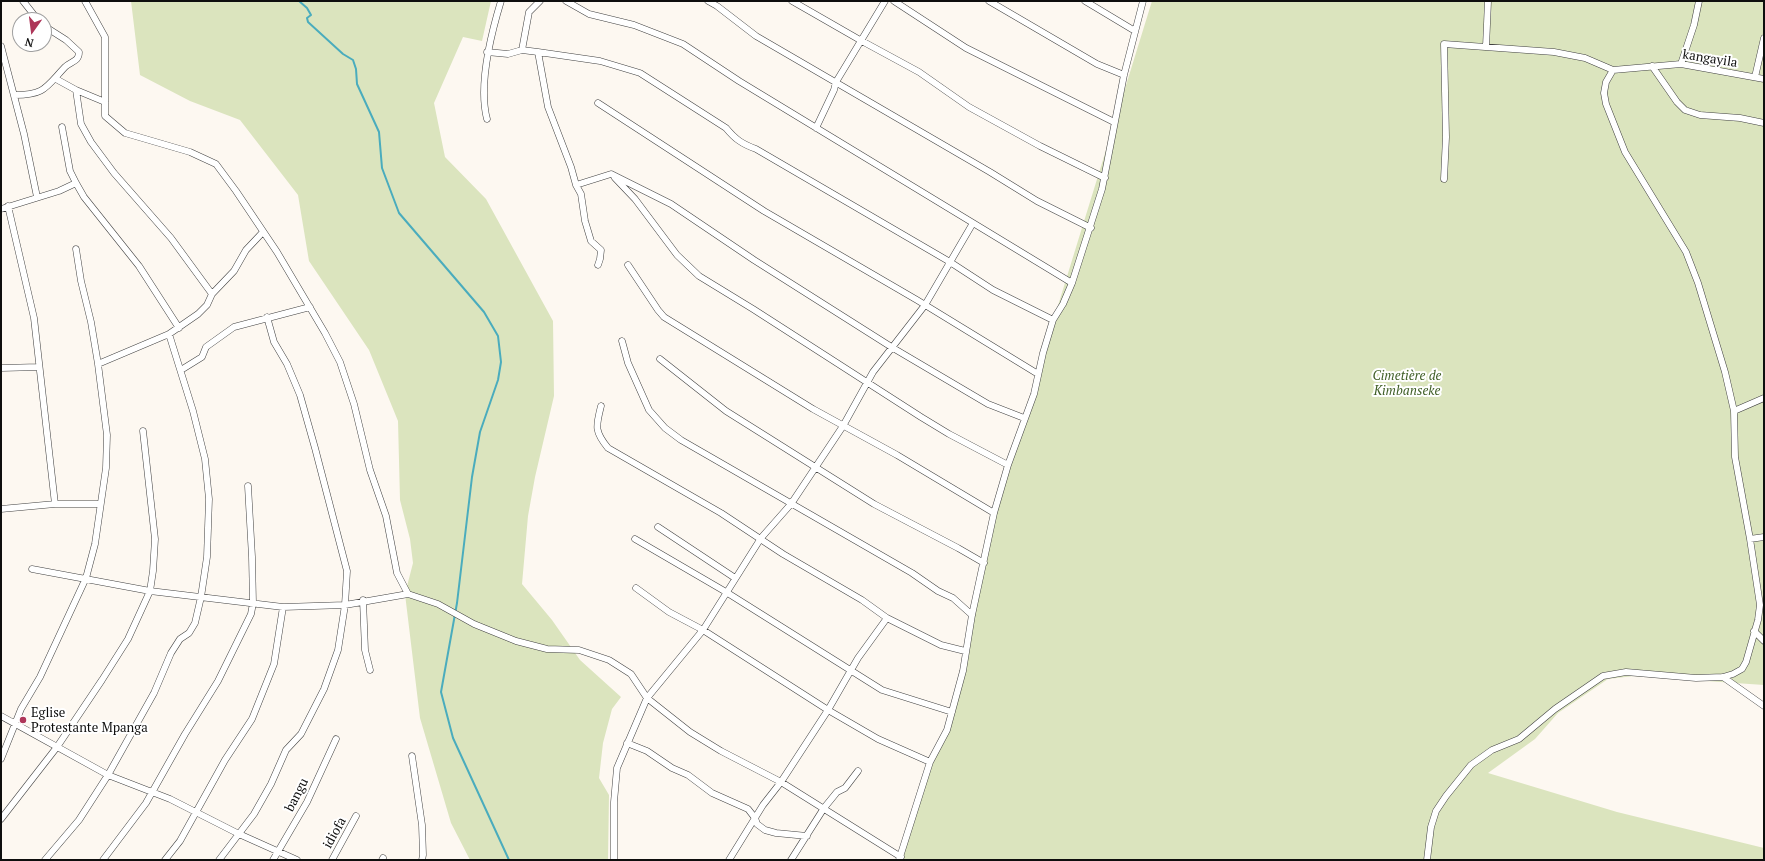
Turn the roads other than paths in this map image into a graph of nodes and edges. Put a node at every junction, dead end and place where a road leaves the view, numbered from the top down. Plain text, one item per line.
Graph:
1 (23, 1) edge
2 (85, 1) edge
3 (501, 1) edge
4 (540, 1) edge
5 (566, 1) edge
6 (708, 1) edge
7 (792, 1) edge
8 (885, 1) edge
9 (894, 1) edge
10 (989, 1) edge
11 (1085, 1) edge
12 (1143, 1) edge
13 (1488, 1) edge
14 (1699, 1) edge
15 (32, 12) edge
16 (52, 31) edge
17 (1135, 31) junction
18 (1764, 38) edge
19 (860, 40) junction
20 (1, 46) edge
21 (1486, 47) junction
22 (522, 50) junction
23 (488, 52) junction
24 (538, 52) junction
25 (1681, 64) junction
26 (1652, 66) junction
27 (1613, 70) junction
28 (1124, 75) junction
29 (1755, 77) junction
30 (56, 79) junction
31 (1764, 79) edge
32 (836, 82) junction
33 (76, 90) junction
34 (15, 95) junction
35 (105, 102) junction
36 (598, 103) dead end
37 (487, 119) dead end
38 (1114, 122) junction
39 (1764, 123) edge
40 (62, 127) dead end
41 (816, 128) junction
42 (611, 174) junction
43 (1105, 178) junction
44 (1444, 179) dead end
45 (76, 183) junction
46 (576, 185) junction
47 (37, 197) junction
48 (8, 206) junction
49 (1, 209) edge
50 (973, 223) junction
51 (1090, 228) junction
52 (262, 232) junction
53 (76, 249) dead end
54 (950, 262) junction
55 (598, 265) dead end
56 (628, 265) dead end
57 (1072, 283) junction
58 (212, 294) junction
59 (925, 305) junction
60 (310, 307) junction
61 (267, 317) junction
62 (1053, 320) junction
63 (180, 328) junction
64 (169, 334) junction
65 (622, 341) dead end
66 (893, 348) junction
67 (660, 359) dead end
68 (98, 364) junction
69 (39, 367) junction
70 (1, 368) edge
71 (181, 370) junction
72 (1038, 374) junction
73 (866, 382) junction
74 (1764, 398) edge
75 (601, 406) dead end
76 (1734, 411) junction
77 (1024, 418) junction
78 (843, 426) junction
79 (143, 432) dead end
80 (1008, 465) junction
81 (815, 467) junction
82 (248, 486) dead end
83 (55, 504) junction
84 (100, 504) junction
85 (791, 504) junction
86 (1, 509) edge
87 (994, 513) junction
88 (658, 527) dead end
89 (1764, 537) edge
90 (761, 538) junction
91 (635, 539) dead end
92 (1750, 539) junction
93 (984, 563) junction
94 (32, 569) dead end
95 (86, 578) junction
96 (735, 578) junction
97 (636, 588) dead end
98 (150, 591) junction
99 (726, 592) junction
100 (408, 594) junction
101 (201, 597) junction
102 (363, 600) junction
103 (253, 603) junction
104 (345, 605) junction
105 (283, 607) junction
106 (972, 615) junction
107 (887, 618) junction
108 (703, 630) junction
109 (1754, 631) junction
110 (1764, 641) edge
111 (965, 651) junction
112 (370, 670) dead end
113 (850, 671) junction
114 (1722, 677) junction
115 (647, 698) junction
116 (1764, 706) edge
117 (828, 710) junction
118 (952, 712) junction
119 (1, 716) edge
120 (16, 723) junction
121 (336, 739) dead end
122 (627, 743) junction
123 (57, 747) junction
124 (412, 756) dead end
125 (1, 759) edge
126 (930, 762) junction
127 (858, 771) dead end
128 (108, 775) junction
129 (781, 782) junction
130 (151, 791) junction
131 (824, 808) junction
132 (196, 812) junction
133 (356, 816) dead end
134 (755, 818) junction
135 (1, 819) edge
136 (239, 834) junction
137 (807, 836) junction
138 (278, 852) junction
139 (900, 859) edge
140 (45, 860) edge
141 (103, 860) edge
142 (165, 860) edge
143 (219, 860) edge
144 (273, 860) edge
145 (297, 860) edge
146 (332, 860) edge
147 (422, 860) edge
148 (614, 860) edge
149 (729, 860) edge
150 (791, 860) edge
151 (1427, 860) edge

1 - 15 street
2 - 35 street
3 - 23 street
4 - 22 street
5 - 41 street
6 - 32 street
7 - 19 street
8 - 19 street
9 - 38 street
10 - 28 street
11 - 17 street
12 - 17 street
13 - 21 street
14 - 25 street
16 - 30 street
17 - 28 street
18 - 29 street
19 - 32 street
19 - 43 street
20 - 34 street
21 - 27 street
21 - 44 street
22 - 23 street
22 - 24 street
23 - 37 street
24 - 46 street
24 - 54 street
25 - 26 street, kangayila
25 - 29 street, kangayila
26 - 27 street, kangayila
26 - 39 street
27 - 76 street
28 - 38 street
29 - 31 street, kangayila
30 - 33 street
30 - 34 street
32 - 41 street
32 - 51 street
33 - 35 street
33 - 58 street
34 - 47 street
35 - 52 street
36 - 59 street
38 - 43 street
40 - 45 street
41 - 50 street
42 - 46 street
42 - 66 street
42 - 73 street
43 - 51 street
45 - 47 street
45 - 63 street
46 - 55 street
47 - 48 street
48 - 49 street
48 - 69 street
50 - 54 street
50 - 57 street
51 - 57 street
52 - 58 street
52 - 60 street
53 - 68 street
54 - 59 street
54 - 62 street
56 - 78 street
57 - 62 street
58 - 63 street
59 - 66 street
59 - 72 street
60 - 61 street
60 - 100 street
61 - 71 street
61 - 104 street
62 - 72 street
63 - 64 street
64 - 68 street
64 - 71 street
65 - 85 street
66 - 73 street
66 - 77 street
67 - 81 street
68 - 84 street
69 - 70 street
69 - 83 street
71 - 101 street
72 - 77 street
73 - 78 street
73 - 80 street
74 - 76 street
75 - 90 street
76 - 92 street
77 - 80 street
78 - 81 street
78 - 87 street
79 - 98 street
80 - 87 street
81 - 85 street
81 - 93 street
82 - 103 street
83 - 84 street
83 - 86 street
84 - 95 street
85 - 90 street
85 - 106 street
87 - 93 street
88 - 96 street
89 - 92 street
90 - 96 street
90 - 107 street
91 - 99 street
92 - 109 street
93 - 106 street
94 - 95 street
95 - 98 street
95 - 120 street
96 - 99 street
97 - 108 street
98 - 101 street
98 - 123 street
99 - 108 street
99 - 113 street
100 - 102 street
100 - 115 street
101 - 103 street
101 - 128 street
102 - 104 street
102 - 112 street
103 - 105 street
103 - 130 street
104 - 105 street
104 - 136 street
105 - 132 street
106 - 111 street
107 - 111 street
107 - 113 street
108 - 115 street
108 - 117 street
109 - 110 street
109 - 114 street
111 - 118 street
113 - 117 street
113 - 118 street
114 - 116 street
114 - 151 street
115 - 122 street
115 - 129 street
117 - 126 street
117 - 129 street
118 - 126 street
119 - 120 street
120 - 123 street
120 - 125 street
121 - 138 street, bangu
122 - 134 street
122 - 148 street
123 - 128 street
123 - 135 street
124 - 147 street
126 - 139 street
127 - 131 street
128 - 130 street
128 - 140 street
129 - 131 street
129 - 134 street
130 - 132 street
130 - 141 street
131 - 137 street
131 - 139 street
132 - 136 street
132 - 142 street
133 - 146 street, idiofa
134 - 137 street
134 - 149 street
136 - 138 street
136 - 143 street
137 - 150 street
138 - 144 street, bangu
138 - 145 street

